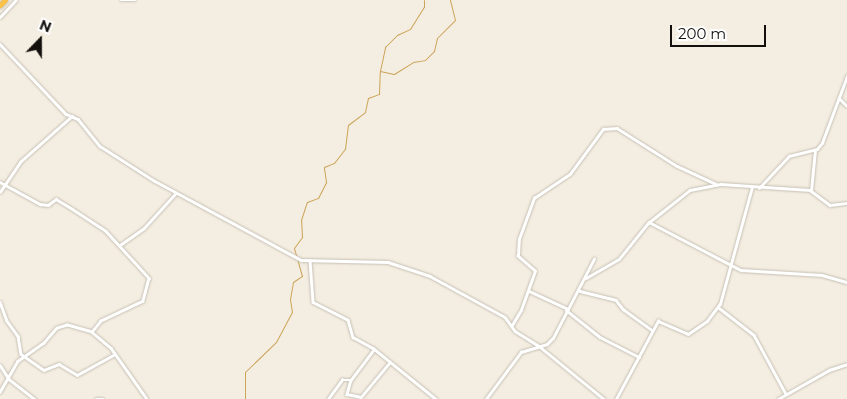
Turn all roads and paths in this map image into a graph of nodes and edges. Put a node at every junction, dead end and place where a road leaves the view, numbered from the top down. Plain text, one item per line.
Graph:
1 (5, 0) edge
2 (16, 0) edge
3 (121, 0) edge
4 (135, 0) edge
5 (0, 5) edge
6 (0, 17) edge
7 (0, 44) edge
8 (847, 76) edge
9 (839, 98) junction
10 (847, 106) edge
11 (72, 115) junction
12 (815, 149) junction
13 (0, 182) edge
14 (4, 184) junction
15 (716, 184) junction
16 (752, 187) junction
17 (759, 188) junction
18 (811, 191) junction
19 (0, 192) edge
20 (176, 193) junction
21 (847, 203) edge
22 (649, 222) junction
23 (120, 245) junction
24 (594, 259) dead end
25 (310, 260) junction
26 (731, 264) junction
27 (586, 278) junction
28 (847, 282) edge
29 (529, 291) junction
30 (580, 291) junction
31 (0, 302) edge
32 (718, 307) junction
33 (567, 310) junction
34 (512, 325) junction
35 (652, 330) junction
36 (92, 332) junction
37 (539, 346) junction
38 (374, 350) junction
39 (115, 354) junction
40 (26, 357) junction
41 (639, 357) junction
42 (390, 362) junction
43 (847, 364) edge
44 (0, 365) edge
45 (9, 379) junction
46 (351, 380) junction
47 (0, 392) edge
48 (786, 394) junction
49 (35, 399) edge
50 (96, 399) edge
51 (102, 399) edge
52 (147, 399) edge
53 (328, 399) edge
54 (436, 399) edge
55 (486, 399) edge
56 (604, 399) edge
57 (616, 399) edge
58 (778, 399) edge

1 - 5 highway
2 - 6 street
3 - 4 street
7 - 11 street
8 - 9 street
9 - 10 street
9 - 12 street
11 - 14 street
11 - 20 street
12 - 17 street
12 - 18 street
13 - 14 street
14 - 19 street
14 - 23 street
15 - 16 street
15 - 22 street
15 - 29 street
16 - 17 street
16 - 26 street
17 - 18 street
18 - 21 street
20 - 23 street
20 - 25 street
22 - 26 street
22 - 27 street
23 - 36 street
24 - 27 street
25 - 34 street
25 - 38 street
26 - 28 street
26 - 32 street
27 - 30 street
29 - 33 street
29 - 34 street
30 - 33 street
30 - 35 street
31 - 40 street
32 - 35 street
32 - 48 street
33 - 37 street
33 - 41 street
34 - 37 street
35 - 41 street
36 - 39 street
36 - 40 street
37 - 55 street
37 - 56 street
38 - 42 street
38 - 46 street
39 - 40 street
39 - 52 street
40 - 45 street
41 - 57 street
42 - 46 street
42 - 54 street
43 - 48 street
44 - 45 street
45 - 47 street
45 - 49 street
46 - 53 street
48 - 58 street
50 - 51 street

